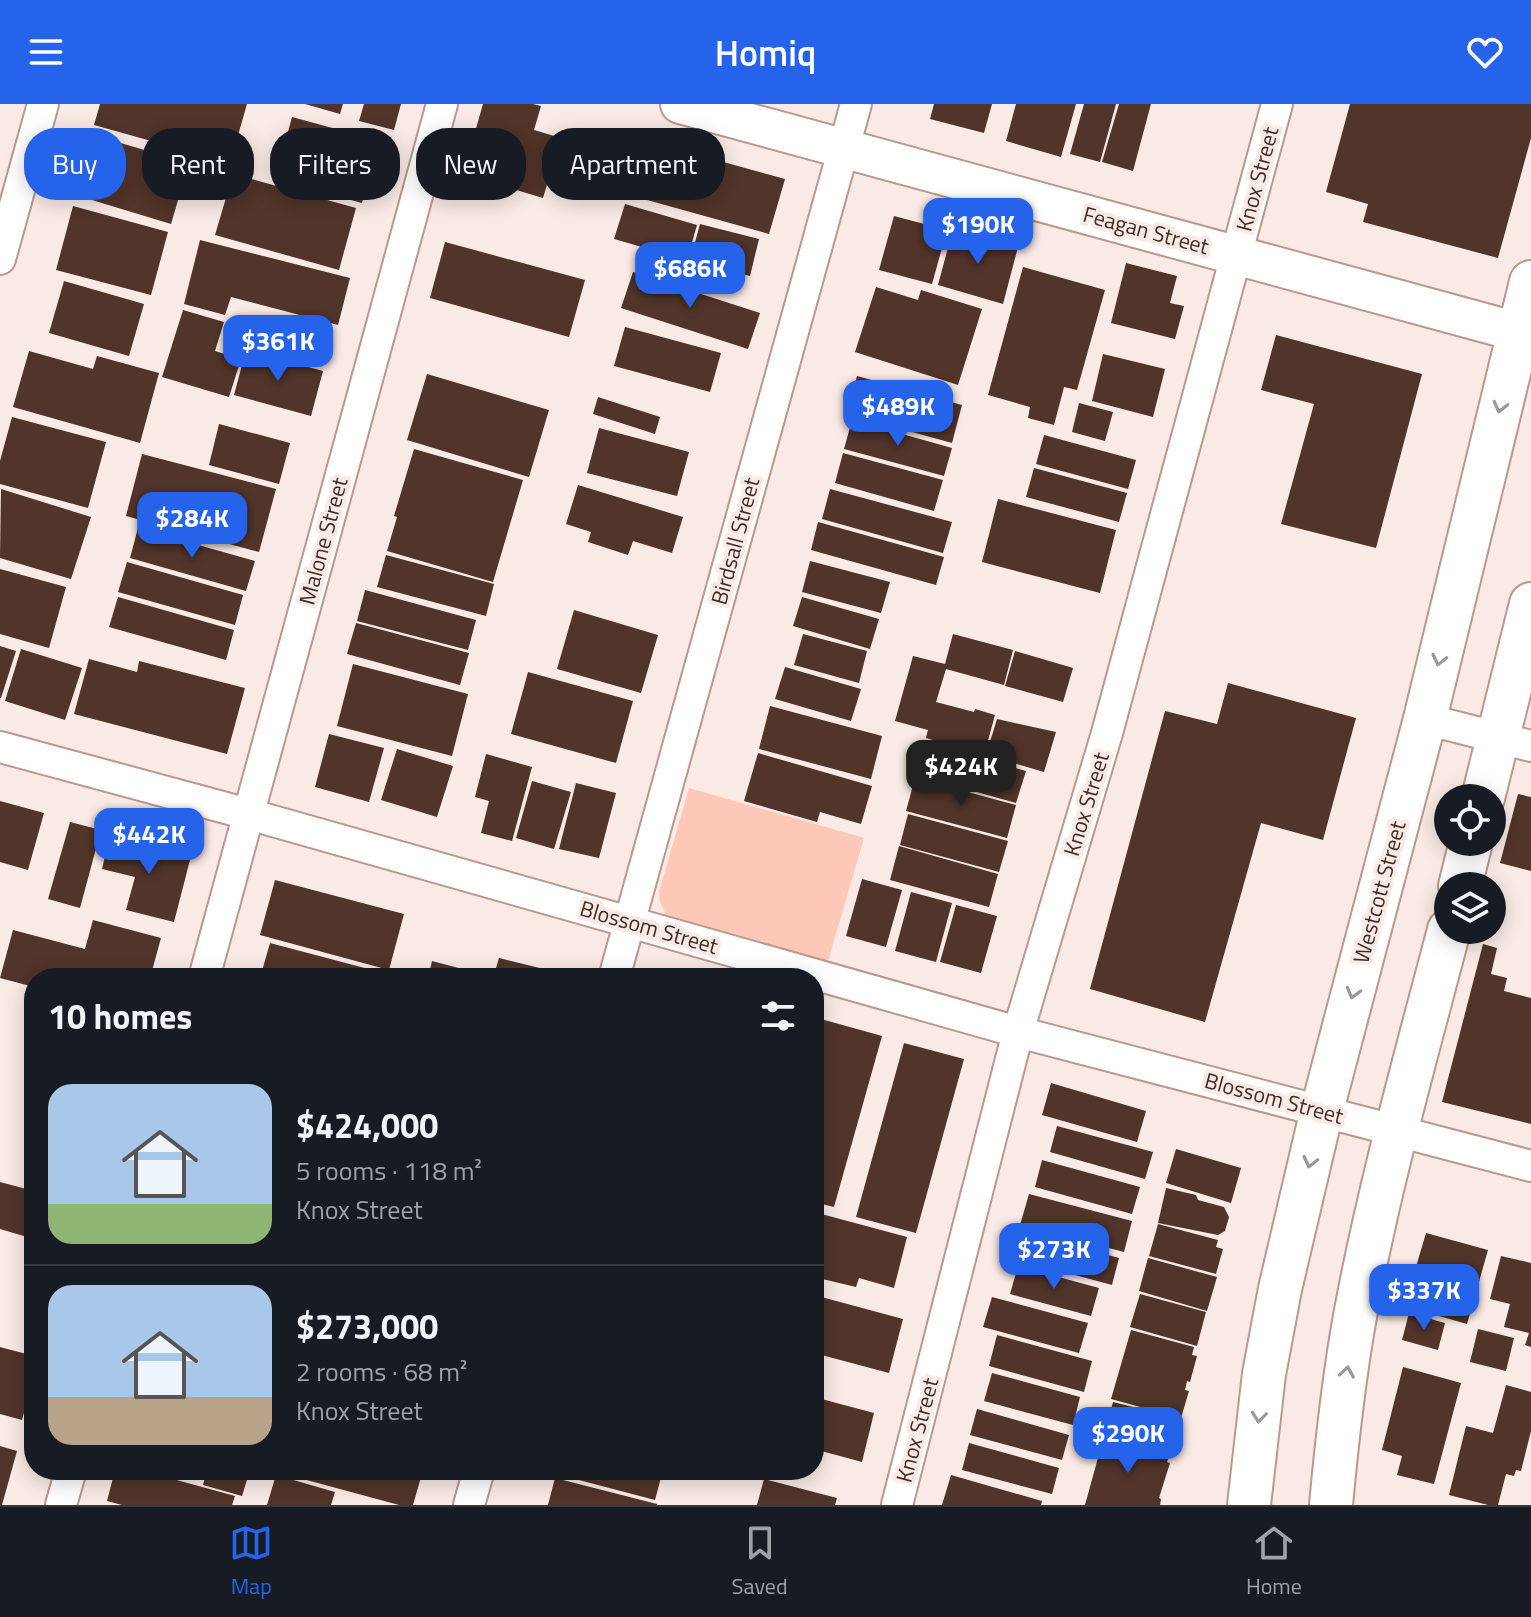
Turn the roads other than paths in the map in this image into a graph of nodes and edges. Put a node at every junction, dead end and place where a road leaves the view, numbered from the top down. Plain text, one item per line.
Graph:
1 (43, 104) edge
2 (442, 104) edge
3 (680, 104) edge
4 (856, 104) edge
5 (1277, 104) edge
6 (843, 150) junction
7 (1236, 254) junction
8 (0, 259) edge
9 (1531, 282) edge
10 (1525, 333) edge
11 (1531, 604) edge
12 (1425, 719) junction
13 (1515, 742) edge
14 (0, 747) edge
15 (1491, 784) edge
16 (248, 814) junction
17 (630, 921) junction
18 (1445, 944) edge
19 (207, 968) edge
20 (617, 968) edge
21 (794, 968) edge
22 (824, 976) edge
23 (1018, 1032) junction
24 (1322, 1110) junction
25 (1398, 1131) junction
26 (1531, 1166) edge
27 (68, 1480) edge
28 (476, 1480) edge
29 (61, 1505) edge
30 (469, 1505) edge
31 (897, 1505) edge
32 (1249, 1505) edge
33 (1331, 1505) edge

1 - 8 street
2 - 16 street, Malone Street
3 - 6 street, Feagan Street
4 - 6 street, Birdsall Street
5 - 7 street, Knox Street
6 - 7 street, Feagan Street
6 - 17 street, Birdsall Street
7 - 10 street, Feagan Street
7 - 23 street, Knox Street
9 - 10 main road, Westcott Street
10 -> 12 main road, Westcott Street
11 - 13 main road
12 - 13 street
12 -> 24 main road, Westcott Street
13 - 15 main road
14 - 16 street, Blossom Street
16 - 17 street, Blossom Street
16 - 19 street, Malone Street
17 - 20 street, Birdsall Street
17 - 21 street, Blossom Street
18 - 25 main road
22 - 23 street, Blossom Street
23 - 24 street, Blossom Street
23 - 31 street, Knox Street
24 - 25 street, Blossom Street
24 -> 32 main road, Westcott Street
25 - 26 street, Blossom Street
33 -> 25 main road
27 - 29 street
28 - 30 street

